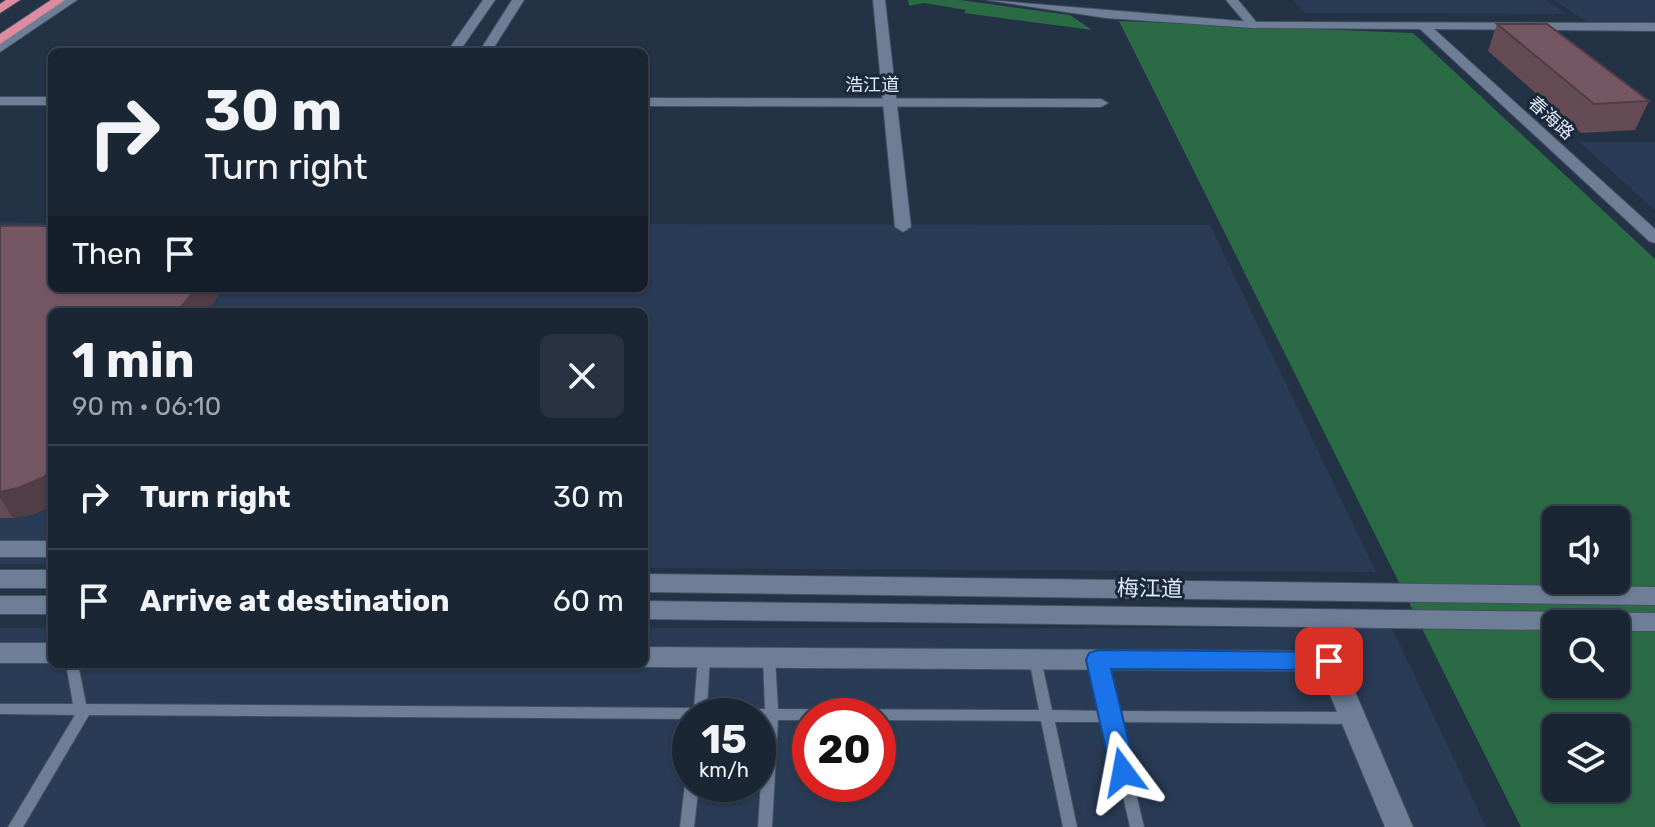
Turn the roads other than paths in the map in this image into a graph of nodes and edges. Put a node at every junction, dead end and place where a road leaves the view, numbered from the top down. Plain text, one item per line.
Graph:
1 (14, 0) edge
2 (40, 0) edge
3 (59, 0) edge
4 (71, 0) edge
5 (489, 0) edge
6 (518, 0) edge
7 (879, 0) edge
8 (993, 0) edge
9 (1054, 0) edge
10 (1232, 0) edge
11 (0, 9) edge
12 (1251, 22) junction
13 (1655, 24) edge
14 (0, 26) edge
15 (1423, 26) junction
16 (0, 40) edge
17 (0, 48) edge
18 (456, 48) edge
19 (488, 48) edge
20 (0, 101) edge
21 (48, 101) edge
22 (648, 102) edge
23 (890, 103) junction
24 (1101, 103) dead end
25 (903, 227) dead end
26 (1655, 238) edge
27 (0, 549) edge
28 (48, 549) edge
29 (0, 579) edge
30 (48, 579) edge
31 (648, 583) edge
32 (1655, 596) edge
33 (0, 605) edge
34 (48, 605) edge
35 (648, 610) edge
36 (1655, 622) edge
37 (0, 653) edge
38 (48, 653) edge
39 (648, 657) edge
40 (704, 657) junction
41 (769, 658) junction
42 (1035, 659) junction
43 (1098, 660) junction
44 (73, 668) edge
45 (701, 698) edge
46 (771, 698) edge
47 (0, 709) edge
48 (81, 710) junction
49 (776, 714) edge
50 (672, 715) edge
51 (1049, 716) junction
52 (1110, 717) junction
53 (1354, 718) junction
54 (690, 802) edge
55 (767, 802) edge
56 (15, 827) edge
57 (687, 827) edge
58 (765, 827) edge
59 (1070, 827) edge
60 (1137, 827) edge
61 (1399, 827) edge

1 - 11 highway
2 - 14 highway
3 - 16 highway
4 - 17 street
5 - 18 street
6 - 19 street
7 - 23 street
8 - 12 street
9 - 12 street
10 - 12 street
12 - 13 street
12 - 15 street
13 - 15 street
15 - 26 street, 春海路
20 - 21 street
22 - 23 street, 浩江道
23 - 24 street, 浩江道
23 - 25 street
27 - 28 street
29 - 30 street
31 - 32 street, 梅江道
33 - 34 street
35 - 36 street, 梅江道
37 - 38 street
39 - 40 street
40 - 41 street
40 - 45 lane
41 - 42 street
41 - 46 lane
42 - 43 street
42 - 51 lane
43 - 52 lane
43 - 53 street
44 - 48 lane
47 - 48 lane
48 - 50 lane
48 - 56 lane
49 - 51 lane
51 - 52 lane
51 - 59 lane
52 - 53 lane
52 - 60 lane
53 - 61 street
54 - 57 lane
55 - 58 lane

